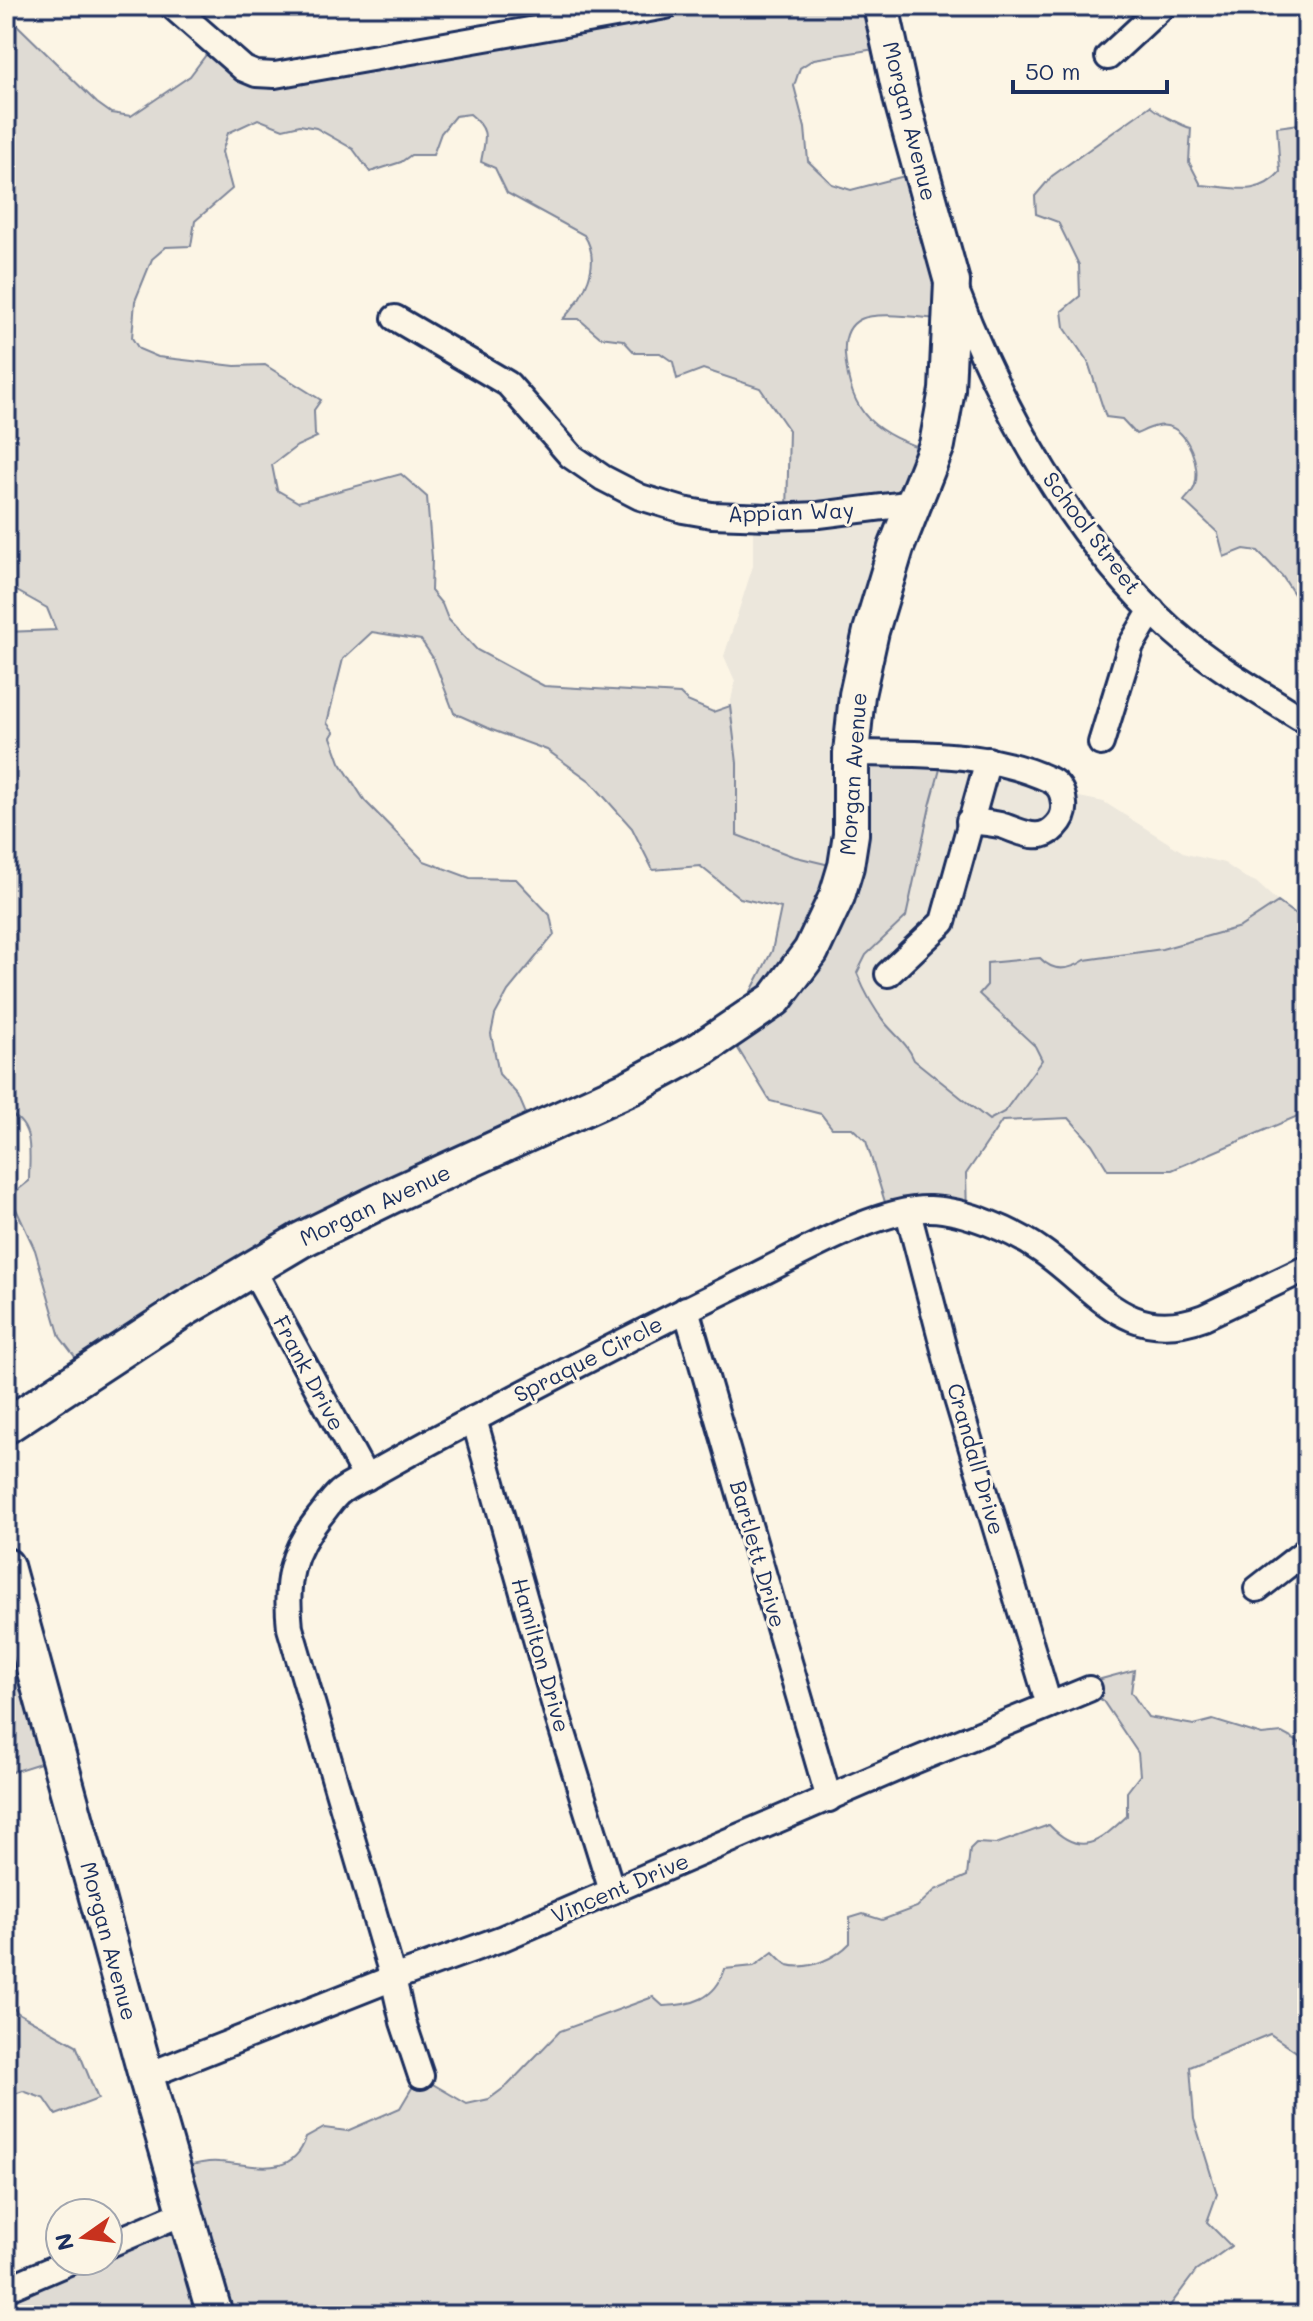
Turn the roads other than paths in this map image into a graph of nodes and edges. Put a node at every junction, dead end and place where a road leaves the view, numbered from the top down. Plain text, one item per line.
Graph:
1 (172, 6) edge
2 (666, 6) edge
3 (881, 6) edge
4 (1163, 6) edge
5 (1108, 57) dead end
6 (952, 282) junction
7 (395, 318) dead end
8 (915, 503) junction
9 (1152, 610) junction
10 (1307, 722) edge
11 (1101, 743) dead end
12 (851, 753) junction
13 (988, 760) junction
14 (969, 821) junction
15 (888, 974) dead end
16 (908, 1212) junction
17 (252, 1268) junction
18 (1307, 1268) edge
19 (686, 1309) junction
20 (474, 1419) junction
21 (6, 1426) edge
22 (366, 1478) junction
23 (1307, 1550) edge
24 (6, 1566) edge
25 (1257, 1589) dead end
26 (1089, 1689) dead end
27 (1049, 1705) junction
28 (829, 1799) junction
29 (612, 1891) junction
30 (393, 1978) junction
31 (146, 2076) junction
32 (421, 2076) dead end
33 (185, 2212) junction
34 (124, 2238) edge
35 (44, 2273) edge
36 (6, 2289) edge
37 (215, 2315) edge

1 - 2 street
3 - 6 street, Morgan Avenue
4 - 5 street
6 - 8 street, Morgan Avenue
6 - 9 street, School Street
7 - 8 street, Appian Way
8 - 12 street, Morgan Avenue
9 - 10 street, School Street
9 - 11 street
12 - 13 street
12 - 17 street, Morgan Avenue
13 - 14 street
13 - 14 street
14 - 15 street
16 - 18 street, Spraque Circle
16 - 19 street, Spraque Circle
16 - 27 street, Crandall Drive
17 - 21 street, Morgan Avenue
17 - 22 street, Frank Drive
19 - 20 street, Spraque Circle
19 - 28 street, Bartlett Drive
20 - 22 street, Spraque Circle
20 - 29 street, Hamilton Drive
22 - 30 street, Spraque Circle
23 - 25 street
24 - 31 street, Morgan Avenue
26 - 27 street, Vincent Drive
27 - 28 street, Vincent Drive
28 - 29 street, Vincent Drive
29 - 30 street, Vincent Drive
30 - 31 street, Vincent Drive
30 - 32 street, Spraque Circle
31 - 33 street, Morgan Avenue
33 - 34 street
33 - 37 street, Morgan Avenue
35 - 36 street

